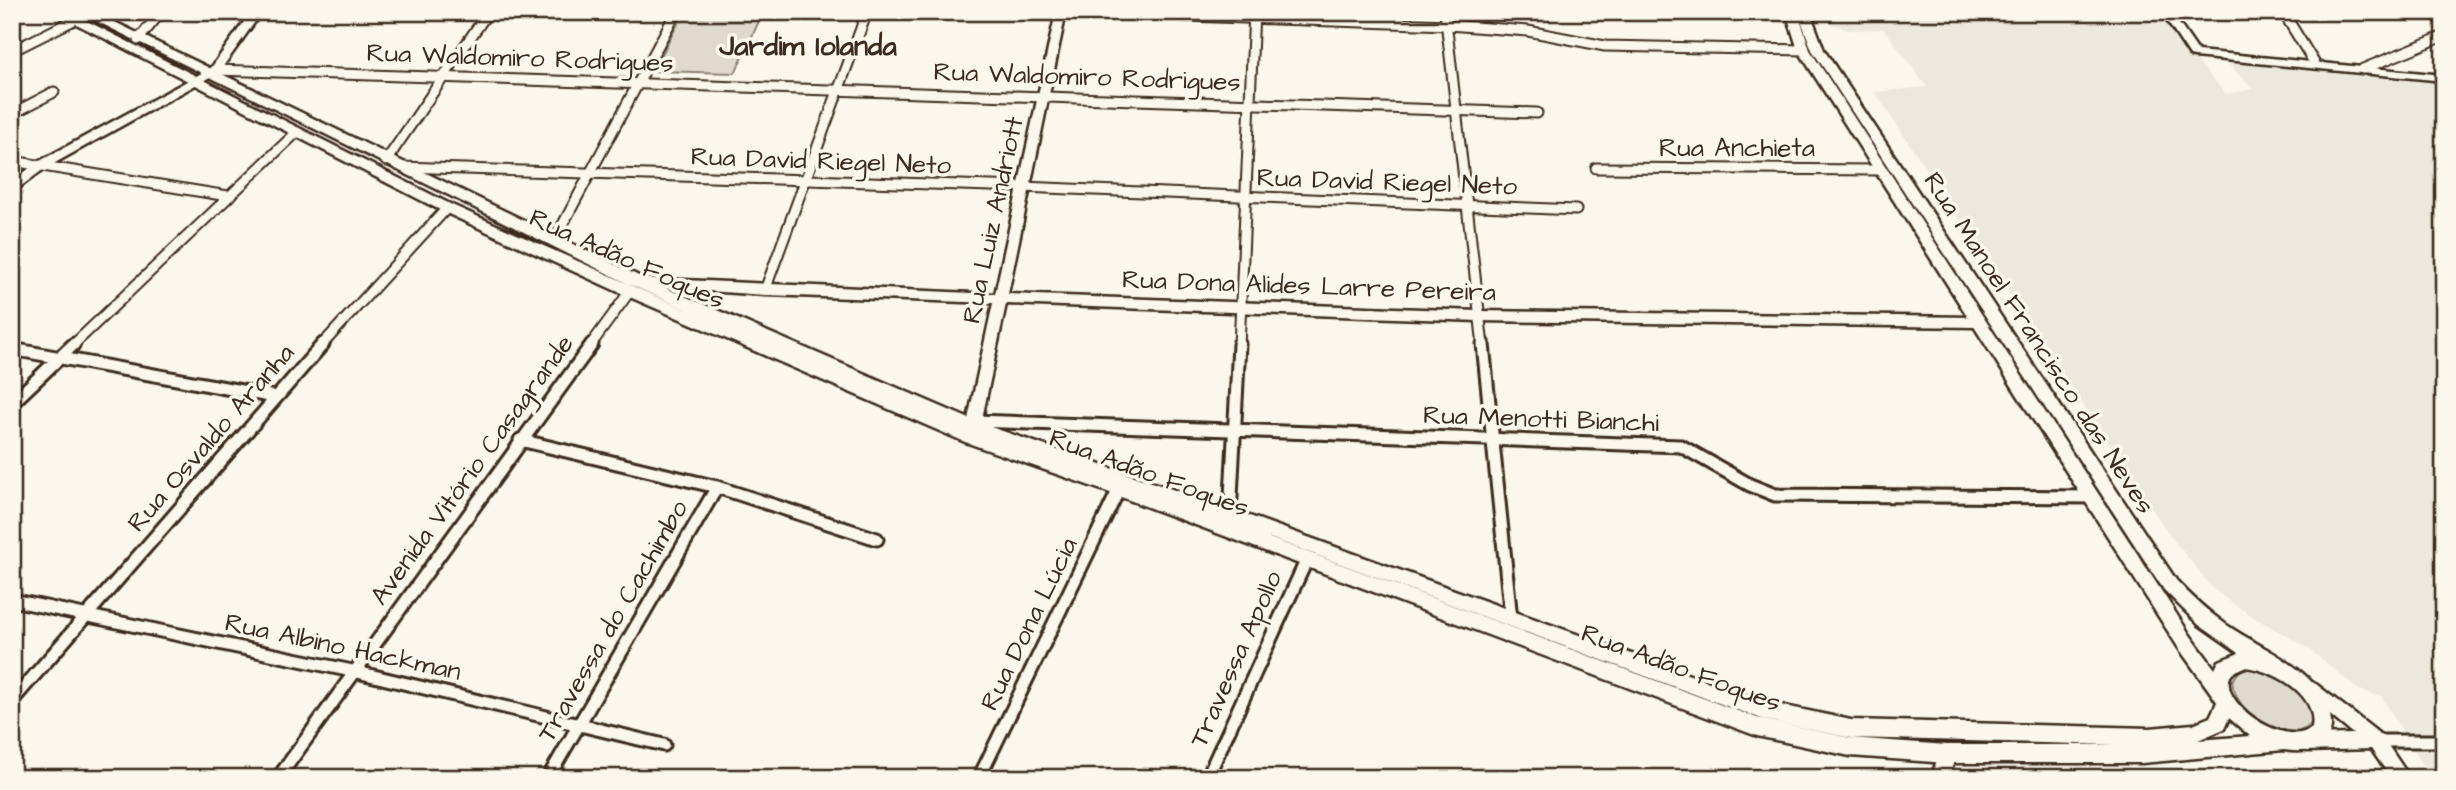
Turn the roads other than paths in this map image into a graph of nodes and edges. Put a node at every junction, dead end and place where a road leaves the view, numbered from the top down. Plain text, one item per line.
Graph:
1 (161, 12) edge
2 (257, 12) edge
3 (488, 12) edge
4 (676, 12) edge
5 (867, 12) edge
6 (1061, 12) edge
7 (1076, 12) edge
8 (1445, 12) edge
9 (1792, 12) edge
10 (1804, 12) edge
11 (2166, 12) edge
12 (2283, 12) edge
13 (72, 15) edge
14 (1254, 16) edge
15 (1448, 25) junction
16 (2444, 36) edge
17 (138, 40) junction
18 (1804, 50) junction
19 (12, 51) edge
20 (2315, 64) junction
21 (2363, 69) junction
22 (205, 74) junction
23 (443, 77) junction
24 (2444, 78) edge
25 (639, 83) junction
26 (838, 90) junction
27 (54, 92) dead end
28 (1042, 94) junction
29 (1252, 103) junction
30 (1456, 110) junction
31 (1537, 113) dead end
32 (12, 114) edge
33 (297, 132) junction
34 (12, 162) edge
35 (393, 164) junction
36 (40, 166) junction
37 (1596, 168) dead end
38 (1879, 170) junction
39 (589, 175) junction
40 (803, 181) junction
41 (1022, 187) junction
42 (12, 189) edge
43 (228, 196) junction
44 (1247, 198) junction
45 (1465, 206) junction
46 (446, 208) junction
47 (1576, 210) dead end
48 (554, 241) junction
49 (635, 287) junction
50 (765, 290) junction
51 (999, 296) junction
52 (1240, 306) junction
53 (1478, 316) junction
54 (1977, 322) junction
55 (12, 349) edge
56 (59, 356) junction
57 (275, 397) junction
58 (12, 403) edge
59 (973, 429) junction
60 (1236, 432) junction
61 (520, 440) junction
62 (1494, 440) junction
63 (717, 487) junction
64 (1119, 489) junction
65 (2093, 497) junction
66 (1230, 516) junction
67 (877, 539) dead end
68 (1307, 559) junction
69 (12, 600) edge
70 (87, 616) junction
71 (1511, 619) junction
72 (2274, 665) junction
73 (357, 671) junction
74 (2304, 684) junction
75 (2223, 697) junction
76 (12, 701) edge
77 (579, 725) junction
78 (2375, 741) junction
79 (2444, 741) edge
80 (2290, 743) junction
81 (664, 745) dead end
82 (1947, 754) junction
83 (278, 778) edge
84 (548, 778) edge
85 (979, 778) edge
86 (1207, 778) edge
87 (1940, 778) edge
88 (2401, 778) edge

1 - 17 street
2 - 22 street
3 - 23 street
4 - 25 street
5 - 26 street
6 - 28 street, Rua Luiz Andriott
7 - 14 street
8 - 15 street
9 - 18 main road, Rua Manoel Francisco das Neves
10 - 72 main road, Rua Manoel Francisco das Neves
11 - 20 street
12 - 20 street
13 - 17 main road, Rua Adão Foques
13 - 19 street
13 - 22 main road, Rua Adão Foques
14 - 15 street
14 - 29 street
15 - 18 street
15 - 30 street
16 - 21 street
17 - 22 main road, Rua Adão Foques
18 - 38 main road, Rua Manoel Francisco das Neves
20 - 21 street
21 - 24 street
22 - 23 street, Rua Waldomiro Rodrigues
22 - 33 main road, Rua Adão Foques
22 - 35 main road, Rua Adão Foques
22 - 36 street
23 - 25 street, Rua Waldomiro Rodrigues
23 - 35 street
25 - 26 street, Rua Waldomiro Rodrigues
25 - 39 street
26 - 28 street, Rua Waldomiro Rodrigues
26 - 40 street
27 - 32 street
28 - 29 street, Rua Waldomiro Rodrigues
28 - 41 street, Rua Luiz Andriott
29 - 30 street, Rua Waldomiro Rodrigues
29 - 44 street
30 - 31 street, Rua Waldomiro Rodrigues
30 - 45 street
33 - 43 street
33 - 46 main road, Rua Adão Foques
34 - 36 street
35 - 39 street, Rua David Riegel Neto
35 - 48 main road, Rua Adão Foques
36 - 42 street
36 - 43 street
37 - 38 street, Rua Anchieta
38 - 54 main road, Rua Manoel Francisco das Neves
39 - 40 street, Rua David Riegel Neto
39 - 48 street
40 - 41 street, Rua David Riegel Neto
40 - 50 street
41 - 44 street, Rua David Riegel Neto
41 - 51 street, Rua Luiz Andriott
43 - 56 street
44 - 45 street, Rua David Riegel Neto
44 - 52 street
45 - 47 street, Rua David Riegel Neto
45 - 53 street
46 - 49 main road, Rua Adão Foques
46 - 57 street, Rua Osvaldo Aranha
48 - 49 main road, Rua Adão Foques
49 - 50 street, Rua Dona Alides Larre Pereira
49 - 59 main road, Rua Adão Foques
49 - 61 street, Avenida Vitório Casagrande
50 - 51 street, Rua Dona Alides Larre Pereira
51 - 52 street, Rua Dona Alides Larre Pereira
51 - 59 street, Rua Luiz Andriott
52 - 53 street, Rua Dona Alides Larre Pereira
52 - 60 street
53 - 54 street, Rua Dona Alides Larre Pereira
53 - 62 street
54 - 65 main road, Rua Manoel Francisco das Neves
55 - 56 street
56 - 57 street
56 - 58 street
57 - 70 street, Rua Osvaldo Aranha
59 - 60 street, Rua Menotti Bianchi
59 - 64 main road, Rua Adão Foques
59 - 66 main road, Rua Adão Foques
60 - 62 street, Rua Menotti Bianchi
60 - 66 street
61 - 63 street
61 - 73 street, Avenida Vitório Casagrande
62 - 65 street, Rua Menotti Bianchi
62 - 71 street
63 - 67 street
63 - 77 street, Travessa do Cachimbo
64 - 68 main road, Rua Adão Foques
64 - 85 street, Rua Dona Lúcia
65 - 75 main road, Rua Manoel Francisco das Neves
66 - 71 main road, Rua Adão Foques
68 - 82 main road, Rua Adão Foques
68 - 86 street, Travessa Apollo
69 - 70 street, Rua Albino Hackman
70 - 73 street, Rua Albino Hackman
70 - 76 street, Rua Osvaldo Aranha
71 - 75 main road, Rua Adão Foques
72 - 74 main road
72 - 75 main road
73 - 77 street, Rua Albino Hackman
73 - 83 street, Avenida Vitório Casagrande
74 - 78 street
74 - 80 main road
75 - 80 main road
77 - 81 street, Rua Albino Hackman
77 - 84 street, Travessa do Cachimbo
78 - 79 street
78 - 80 street, Rua Adão Foques
78 - 88 street
80 - 82 main road, Rua Adão Foques
82 - 87 street

